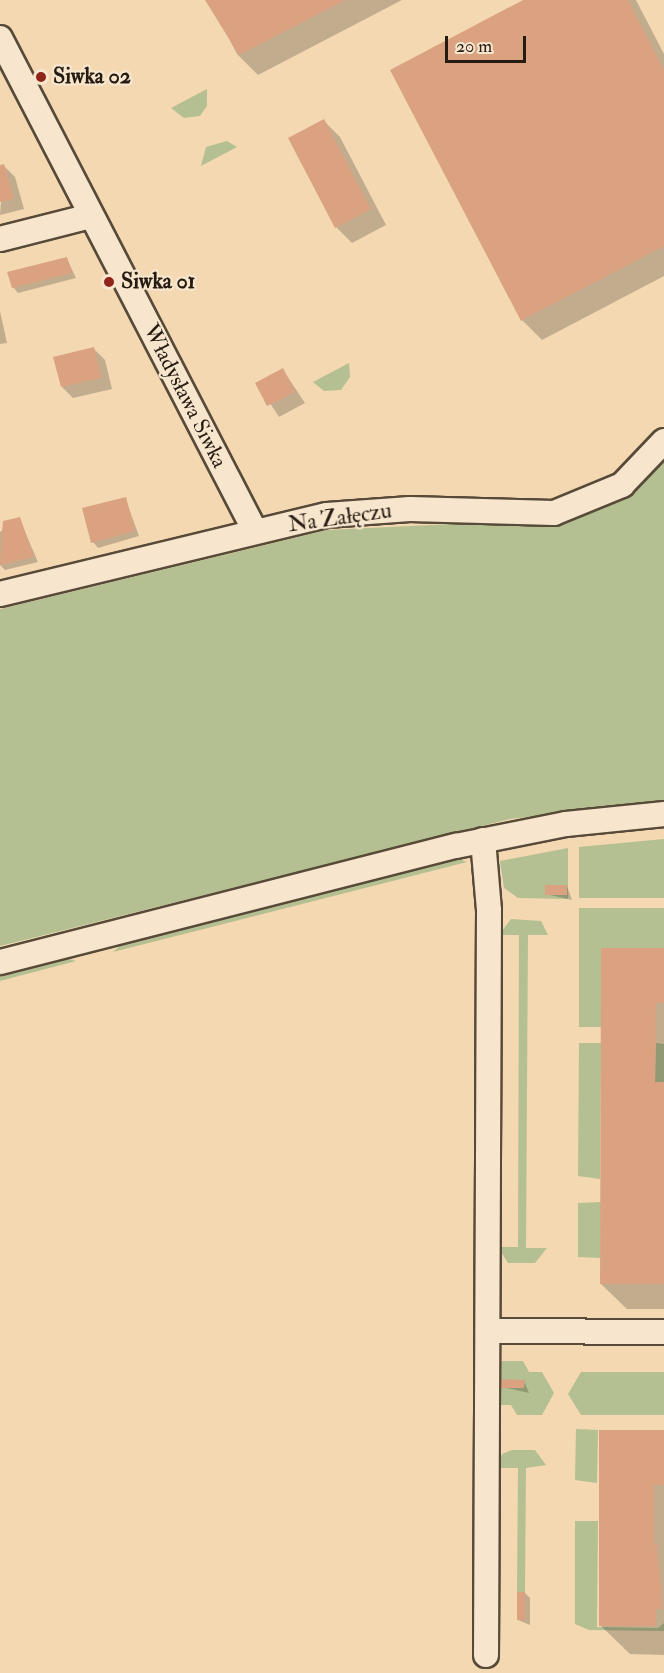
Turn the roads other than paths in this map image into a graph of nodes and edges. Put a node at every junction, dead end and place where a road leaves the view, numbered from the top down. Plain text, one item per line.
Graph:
1 (0, 38) edge
2 (91, 216) junction
3 (0, 239) edge
4 (664, 441) edge
5 (255, 531) junction
6 (0, 594) edge
7 (664, 814) edge
8 (483, 840) junction
9 (0, 962) edge
10 (488, 1331) junction
11 (664, 1332) edge
12 (486, 1655) dead end

1 - 2 street, Władysława Siwka
2 - 3 street
2 - 5 street, Władysława Siwka
4 - 5 street, Na Załęczu
5 - 6 street, Na Załęczu
7 - 8 street
8 - 9 street
8 - 10 street
10 - 11 street
10 - 12 street

